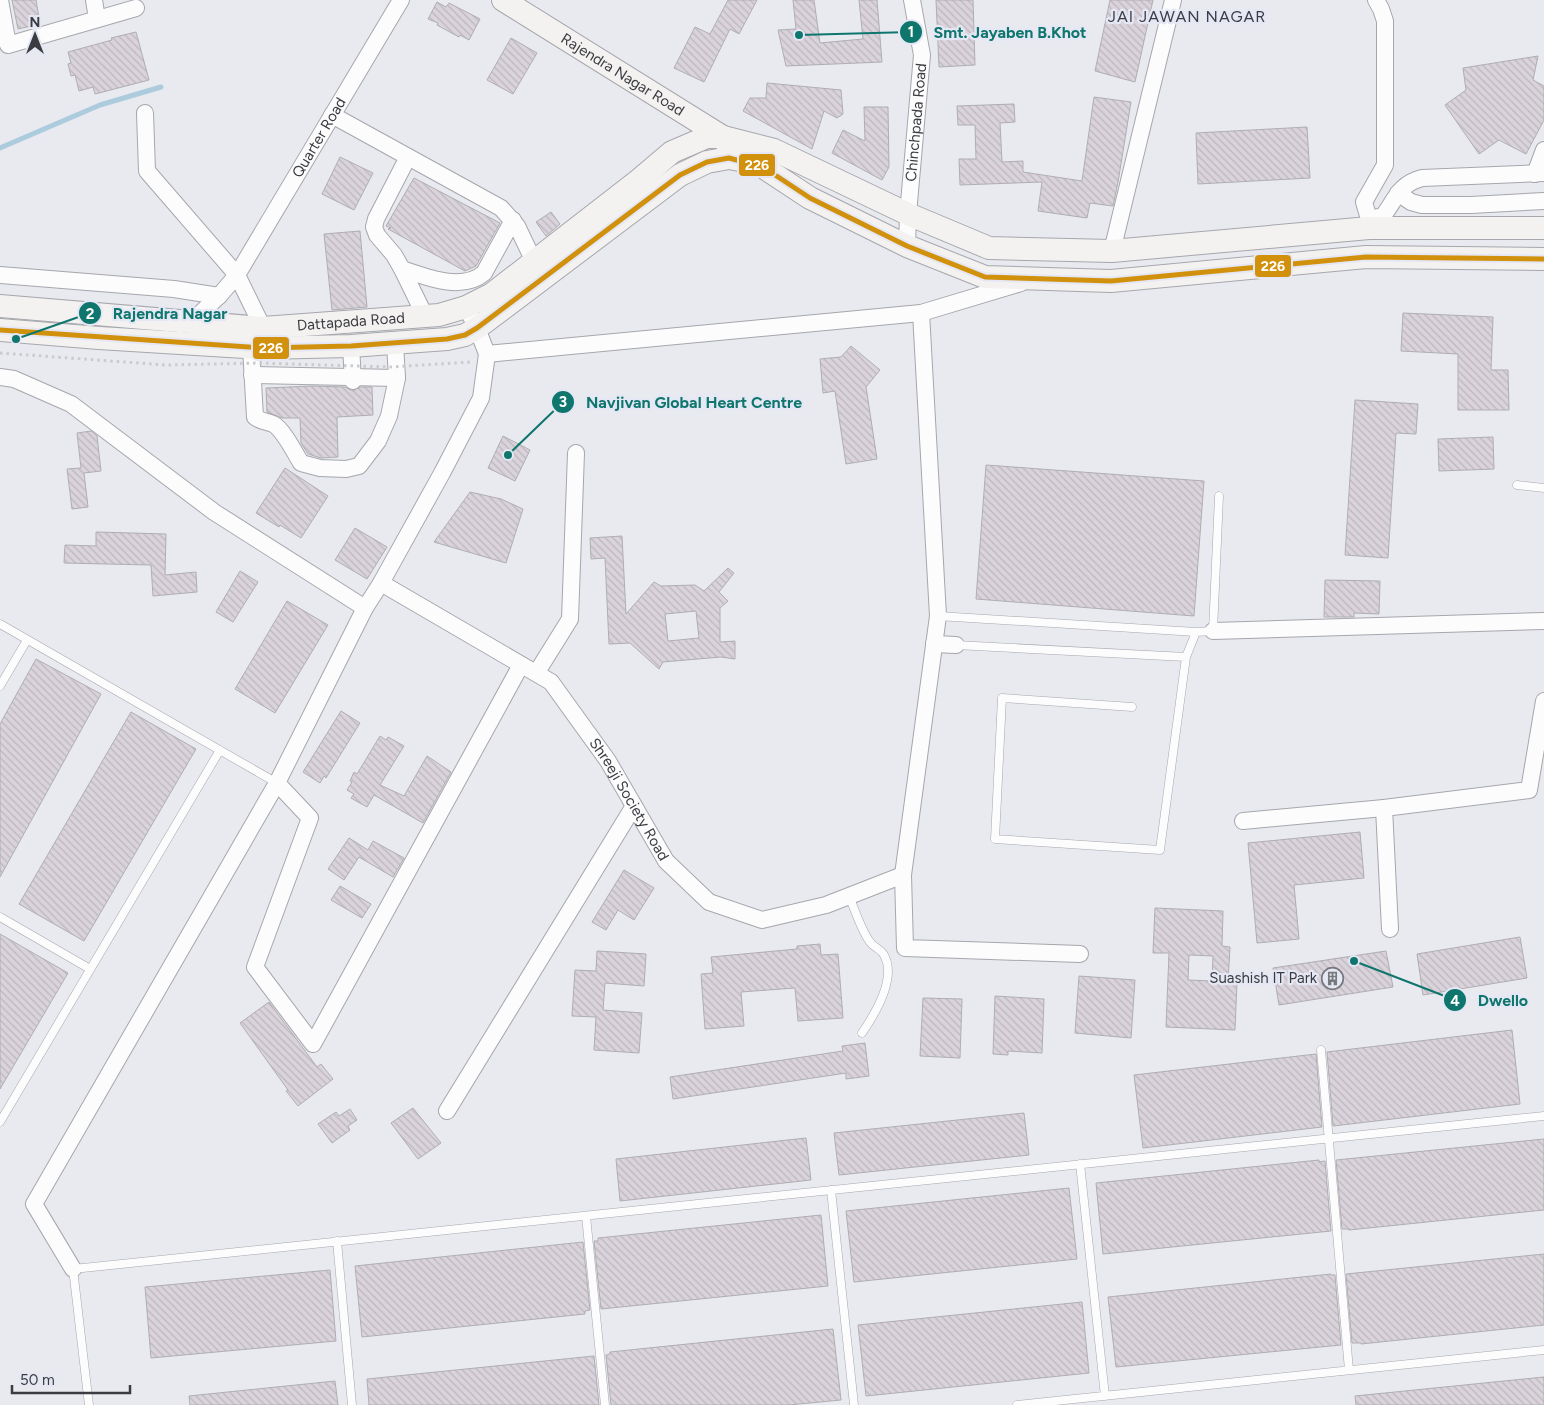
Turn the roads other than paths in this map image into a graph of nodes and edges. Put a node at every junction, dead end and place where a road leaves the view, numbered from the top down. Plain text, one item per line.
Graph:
1 (0, 0) edge
2 (94, 0) edge
3 (401, 0) edge
4 (503, 0) edge
5 (912, 0) edge
6 (1173, 0) edge
7 (1376, 0) edge
8 (136, 8) dead end
9 (97, 19) junction
10 (145, 114) dead end
11 (332, 115) junction
12 (723, 137) junction
13 (1544, 150) edge
14 (408, 157) junction
15 (729, 158) junction
16 (1539, 173) edge
17 (1398, 193) junction
18 (1544, 201) edge
19 (908, 214) junction
20 (513, 220) junction
21 (1369, 223) junction
22 (1544, 228) edge
23 (907, 246) junction
24 (1112, 252) junction
25 (1544, 259) edge
26 (402, 269) junction
27 (538, 270) junction
28 (0, 275) edge
29 (237, 275) junction
30 (1034, 278) junction
31 (488, 295) junction
32 (219, 296) junction
33 (0, 306) edge
34 (466, 307) junction
35 (921, 313) junction
36 (432, 316) junction
37 (184, 321) junction
38 (477, 328) junction
39 (0, 330) edge
40 (258, 341) junction
41 (395, 344) junction
42 (351, 346) junction
43 (290, 348) junction
44 (487, 354) junction
45 (252, 375) junction
46 (0, 376) edge
47 (397, 378) junction
48 (292, 379) junction
49 (353, 379) junction
50 (576, 453) dead end
51 (1517, 486) dead end
52 (1544, 488) edge
53 (1219, 496) dead end
54 (381, 583) junction
55 (365, 608) junction
56 (938, 616) junction
57 (1544, 621) edge
58 (0, 624) edge
59 (1204, 631) junction
60 (27, 640) junction
61 (934, 644) junction
62 (956, 645) joint
63 (1186, 657) junction
64 (521, 665) junction
65 (536, 672) junction
66 (0, 686) edge
67 (1544, 701) edge
68 (1132, 707) dead end
69 (220, 750) junction
70 (277, 783) junction
71 (634, 806) junction
72 (1384, 808) junction
73 (1243, 821) dead end
74 (904, 875) junction
75 (849, 896) junction
76 (0, 917) edge
77 (1390, 929) dead end
78 (1080, 954) dead end
79 (90, 969) junction
80 (862, 1034) dead end
81 (1321, 1050) dead end
82 (447, 1111) dead end
83 (1544, 1116) edge
84 (0, 1122) edge
85 (1329, 1138) junction
86 (1080, 1164) junction
87 (831, 1190) junction
88 (586, 1216) junction
89 (337, 1242) junction
90 (73, 1269) junction
91 (1544, 1350) edge
92 (1349, 1370) junction
93 (1105, 1396) junction
94 (89, 1405) edge
95 (352, 1405) edge
96 (605, 1405) edge
97 (854, 1405) edge
98 (1017, 1405) edge

1 - 9 street
2 - 9 street
3 - 11 street, Quarter Road
4 - 12 main road, Rajendra Nagar Road
5 - 19 street, Chinchpada Road
6 - 24 street
7 - 21 street
8 - 9 street
10 - 29 street
11 - 14 street
11 - 29 street, Quarter Road
12 - 15 main road
12 - 19 main road
12 - 27 main road
13 - 16 street
14 - 20 street
14 - 26 street
15 - 23 main road
15 - 27 main road
16 - 17 street
17 - 18 street
17 - 21 street
19 - 23 street, Chinchpada Road
19 - 24 main road
20 - 27 street
20 - 31 street
21 - 22 main road
21 - 24 main road
23 - 30 main road
25 - 30 main road
26 - 31 street
26 - 36 street
27 - 31 main road
28 - 32 street
29 - 32 street, Quarter Road
29 - 40 street
30 - 35 street
31 - 34 main road, Dattapada Road
31 - 38 main road, Dattapada Road
32 - 37 street, Quarter Road
33 - 37 main road
34 - 36 main road, Dattapada Road
34 - 38 street
35 - 44 street
35 - 56 street
36 - 40 main road, Dattapada Road
37 - 40 main road
38 - 41 main road, Dattapada Road
38 - 44 street
39 - 40 main road
40 - 43 main road, Dattapada Road
40 - 45 street
41 - 42 main road, Dattapada Road
41 - 47 street
42 - 43 main road, Dattapada Road
42 - 49 street
43 - 48 street
44 - 54 street
45 - 47 street
45 - 48 street
46 - 55 street
47 - 49 street
48 - 49 street
50 - 65 street
51 - 52 lane
53 - 59 lane
54 - 55 street
54 - 64 street, Shreeji Society Road
55 - 70 street
56 - 59 lane
56 - 61 street
57 - 59 street
58 - 60 lane
59 - 63 lane
60 - 66 lane
60 - 69 lane
61 - 62 street
61 - 74 street
62 - 63 lane
63 - 68 lane
64 - 65 street, Shreeji Society Road
64 - 70 street
65 - 71 street, Shreeji Society Road
67 - 72 street
69 - 70 lane
69 - 79 lane
70 - 90 street
71 - 75 street, Shreeji Society Road
71 - 82 street
72 - 73 street
72 - 77 street
74 - 75 street, Shreeji Society Road
74 - 78 street
75 - 80 lane
76 - 79 lane
79 - 84 lane
81 - 85 lane
83 - 85 lane
85 - 86 lane
85 - 92 lane
86 - 87 lane
86 - 93 lane
87 - 88 lane
87 - 97 lane
88 - 89 lane
88 - 96 lane
89 - 90 lane
89 - 95 lane
90 - 94 lane
91 - 92 lane
92 - 93 lane
93 - 98 lane

